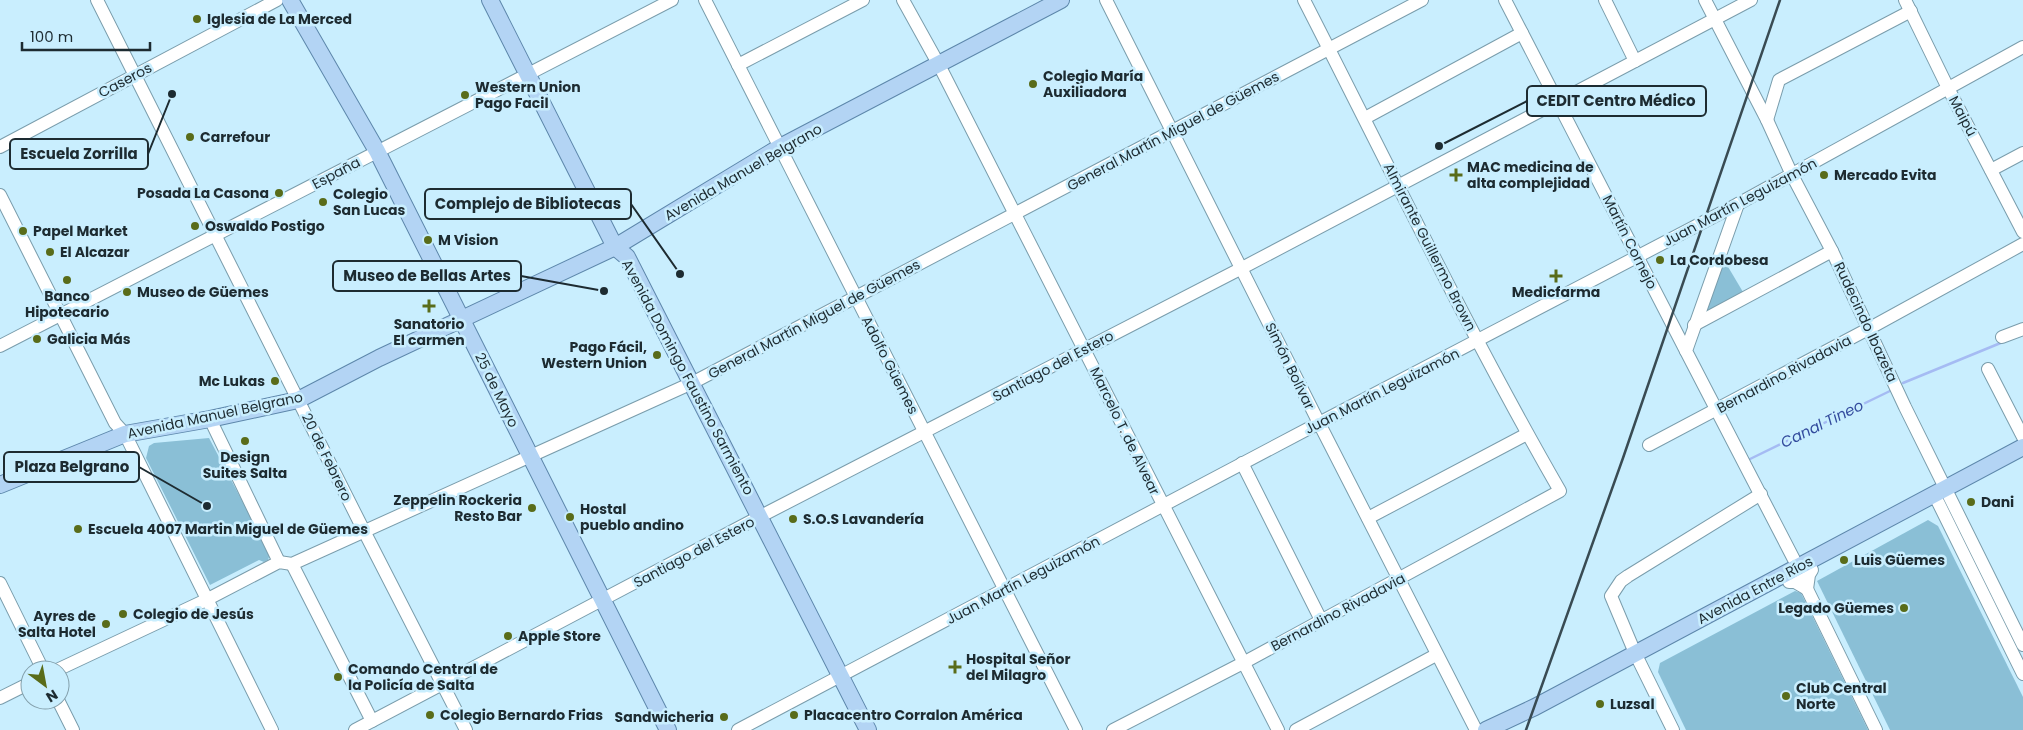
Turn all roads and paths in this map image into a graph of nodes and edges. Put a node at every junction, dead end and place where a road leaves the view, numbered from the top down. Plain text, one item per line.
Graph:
1 (97, 0) edge
2 (277, 0) edge
3 (290, 0) edge
4 (490, 0) edge
5 (672, 0) edge
6 (705, 0) edge
7 (862, 0) edge
8 (903, 0) edge
9 (1061, 0) edge
10 (1106, 0) edge
11 (1304, 0) edge
12 (1422, 0) edge
13 (1505, 0) edge
14 (1605, 0) edge
15 (1705, 0) edge
16 (1751, 0) edge
17 (1908, 6) edge
18 (1715, 19) junction
19 (1522, 34) junction
20 (2023, 47) edge
21 (1329, 49) junction
22 (1635, 61) junction
23 (738, 65) junction
24 (939, 65) junction
25 (528, 74) junction
26 (134, 76) junction
27 (1948, 88) junction
28 (1557, 102) junction
29 (1364, 118) junction
30 (1767, 120) junction
31 (1172, 130) junction
32 (0, 147) edge
33 (780, 147) junction
34 (377, 151) junction
35 (2023, 153) edge
36 (1992, 170) junction
37 (1792, 175) junction
38 (1398, 185) junction
39 (0, 195) edge
40 (1738, 204) junction
41 (1015, 214) junction
42 (2023, 232) edge
43 (215, 236) junction
44 (2023, 244) edge
45 (615, 247) junction
46 (1832, 251) junction
47 (1637, 256) junction
48 (1242, 268) junction
49 (855, 297) junction
50 (60, 314) junction
51 (462, 318) junction
52 (1694, 325) junction
53 (1870, 328) junction
54 (2023, 329) edge
55 (2002, 337) dead end
56 (1478, 341) junction
57 (0, 346) edge
58 (1084, 349) junction
59 (1686, 351) junction
60 (1988, 370) dead end
61 (692, 383) junction
62 (298, 400) junction
63 (1717, 410) junction
64 (210, 419) junction
65 (1319, 423) junction
66 (925, 433) junction
67 (126, 434) junction
68 (1527, 434) junction
69 (2023, 437) edge
70 (1649, 445) dead end
71 (2023, 447) edge
72 (530, 457) junction
73 (2023, 458) edge
74 (1242, 464) junction
75 (0, 485) edge
76 (1560, 492) joint
77 (1760, 494) junction
78 (1942, 495) junction
79 (1162, 506) junction
80 (761, 516) junction
81 (1368, 518) junction
82 (364, 531) junction
83 (286, 563) junction
84 (1802, 577) junction
85 (1399, 579) junction
86 (0, 583) edge
87 (1004, 590) junction
88 (206, 600) junction
89 (603, 600) junction
90 (1321, 620) junction
91 (2023, 645) edge
92 (1436, 654) junction
93 (1638, 658) junction
94 (38, 660) edge
95 (1242, 663) junction
96 (70, 664) edge
97 (2021, 666) edge
98 (841, 676) junction
99 (443, 685) junction
100 (20, 688) edge
101 (0, 698) edge
102 (1548, 706) junction
103 (63, 710) edge
104 (372, 721) junction
105 (73, 730) edge
106 (272, 730) edge
107 (355, 730) edge
108 (466, 730) edge
109 (668, 730) edge
110 (738, 730) edge
111 (868, 730) edge
112 (1076, 730) edge
113 (1114, 730) edge
114 (1278, 730) edge
115 (1296, 730) edge
116 (1476, 730) edge
117 (1486, 730) edge
118 (1512, 730) edge
119 (1673, 730) edge
120 (1876, 730) edge

1 - 26 street, 20 de Febrero
2 - 26 street, Caseros
3 - 34 main road, 25 de Mayo
4 - 25 main road, Avenida Domingo Faustino Sarmiento
5 - 25 street, España
6 - 23 street, Adolfo Güemes
7 - 23 street
8 - 24 street, Marcelo T. de Alvear
9 - 24 main road, Avenida Manuel Belgrano
10 - 31 street, Simón Bolívar
11 - 21 street, Almirante Guillermo Brown
12 - 21 street, General Martín Miguel de Güemes
13 - 19 street, Martín Cornejo
14 - 22 street
15 - 18 street, Rudecindo Ibazeta
16 - 18 street, Santiago del Estero
17 - 27 street, Maipú
17 - 30 street
18 - 22 street, Santiago del Estero
18 - 30 street, Rudecindo Ibazeta
19 - 28 street, Martín Cornejo
19 - 29 street
20 - 27 street, Juan Martín Leguizamón
21 - 29 street, Almirante Guillermo Brown
21 - 31 street, General Martín Miguel de Güemes
22 - 28 street, Santiago del Estero
23 - 33 street, Adolfo Güemes
24 - 33 main road, Avenida Manuel Belgrano
24 - 41 street, Marcelo T. de Alvear
25 - 34 street, España
25 - 45 main road, Avenida Domingo Faustino Sarmiento
26 - 32 street, Caseros
26 - 43 street, 20 de Febrero
27 - 36 street, Maipú
27 - 37 street, Juan Martín Leguizamón
28 - 38 street, Santiago del Estero
28 - 47 street, Martín Cornejo
29 - 38 street, Almirante Guillermo Brown
30 - 37 street, Rudecindo Ibazeta
31 - 41 street, General Martín Miguel de Güemes
31 - 48 street, Simón Bolívar
33 - 45 main road, Avenida Manuel Belgrano
33 - 49 street, Adolfo Güemes
34 - 43 street, España
34 - 51 main road, 25 de Mayo
35 - 36 street
36 - 42 street, Maipú
37 - 40 street, Juan Martín Leguizamón
37 - 46 street, Rudecindo Ibazeta
38 - 48 street, Santiago del Estero
38 - 56 street, Almirante Guillermo Brown
39 - 50 street
40 - 47 street, Juan Martín Leguizamón
40 - 52 street
41 - 49 street, General Martín Miguel de Güemes
41 - 58 street, Marcelo T. de Alvear
43 - 50 street, España
43 - 62 street, 20 de Febrero
44 - 53 street, Bernardino Rivadavia
45 - 51 main road, Avenida Manuel Belgrano
45 - 61 main road, Avenida Domingo Faustino Sarmiento
46 - 52 street
46 - 53 street, Rudecindo Ibazeta
47 - 56 street, Juan Martín Leguizamón
47 - 59 street, Martín Cornejo
48 - 58 street, Santiago del Estero
48 - 65 street, Simón Bolívar
49 - 61 street, General Martín Miguel de Güemes
49 - 66 street, Adolfo Güemes
50 - 57 street, España
50 - 67 street
51 - 62 main road, Avenida Manuel Belgrano
51 - 72 main road, 25 de Mayo
52 - 59 street
53 - 63 street, Bernardino Rivadavia
53 - 78 street, Rudecindo Ibazeta
54 - 55 street
56 - 65 street, Juan Martín Leguizamón
56 - 68 street, Almirante Guillermo Brown
58 - 66 street, Santiago del Estero
58 - 79 street, Marcelo T. de Alvear
59 - 63 street, Martín Cornejo
60 - 69 street
61 - 72 street, General Martín Miguel de Güemes
61 - 80 main road, Avenida Domingo Faustino Sarmiento
62 - 64 main road, Avenida Manuel Belgrano
62 - 82 street, 20 de Febrero
63 - 70 street, Bernardino Rivadavia
63 - 77 street, Martín Cornejo
64 - 67 main road, Avenida Manuel Belgrano
64 - 83 street
65 - 74 street, Juan Martín Leguizamón
65 - 81 street, Simón Bolívar
66 - 80 street, Santiago del Estero
66 - 87 street, Adolfo Güemes
67 - 75 main road, Avenida Manuel Belgrano
67 - 88 street
68 - 76 street, Almirante Guillermo Brown
68 - 81 street
71 - 78 main road, Avenida Entre Ríos
72 - 82 street, General Martín Miguel de Güemes
72 - 89 main road, 25 de Mayo
73 - 78 main road, Avenida Entre Ríos
74 - 79 street, Juan Martín Leguizamón
74 - 90 street
76 - 85 street, Bernardino Rivadavia
77 - 84 street, Martín Cornejo
77 - 93 street
78 - 84 main road, Avenida Entre Ríos
78 - 91 street, Rudecindo Ibazeta
78 - 97 street, Rudecindo Ibazeta
79 - 87 street, Juan Martín Leguizamón
79 - 95 street, Marcelo T. de Alvear
80 - 89 street, Santiago del Estero
80 - 98 main road, Avenida Domingo Faustino Sarmiento
81 - 85 street, Simón Bolívar
82 - 83 street, General Martín Miguel de Güemes
82 - 99 street, 20 de Febrero
83 - 88 street, General Martín Miguel de Güemes
83 - 104 street
84 - 93 main road, Avenida Entre Ríos
84 - 120 street, Martín Cornejo
85 - 90 street, Bernardino Rivadavia
85 - 92 street, Simón Bolívar
86 - 94 street
87 - 98 street, Juan Martín Leguizamón
87 - 112 street, Adolfo Güemes
88 - 96 street, General Martín Miguel de Güemes
88 - 106 street
89 - 99 street, Santiago del Estero
89 - 109 main road, 25 de Mayo
90 - 95 street, Bernardino Rivadavia
92 - 115 street
92 - 116 street, Simón Bolívar
93 - 102 main road, Avenida Entre Ríos
93 - 119 street
95 - 113 street, Bernardino Rivadavia
95 - 114 street, Marcelo T. de Alvear
98 - 110 street, Juan Martín Leguizamón
98 - 111 main road, Avenida Domingo Faustino Sarmiento
99 - 104 street, Santiago del Estero
99 - 108 street, 20 de Febrero
100 - 101 street
102 - 117 main road, Avenida Entre Ríos
102 - 118 main road, Avenida Entre Ríos
103 - 105 street
104 - 107 street, Santiago del Estero

